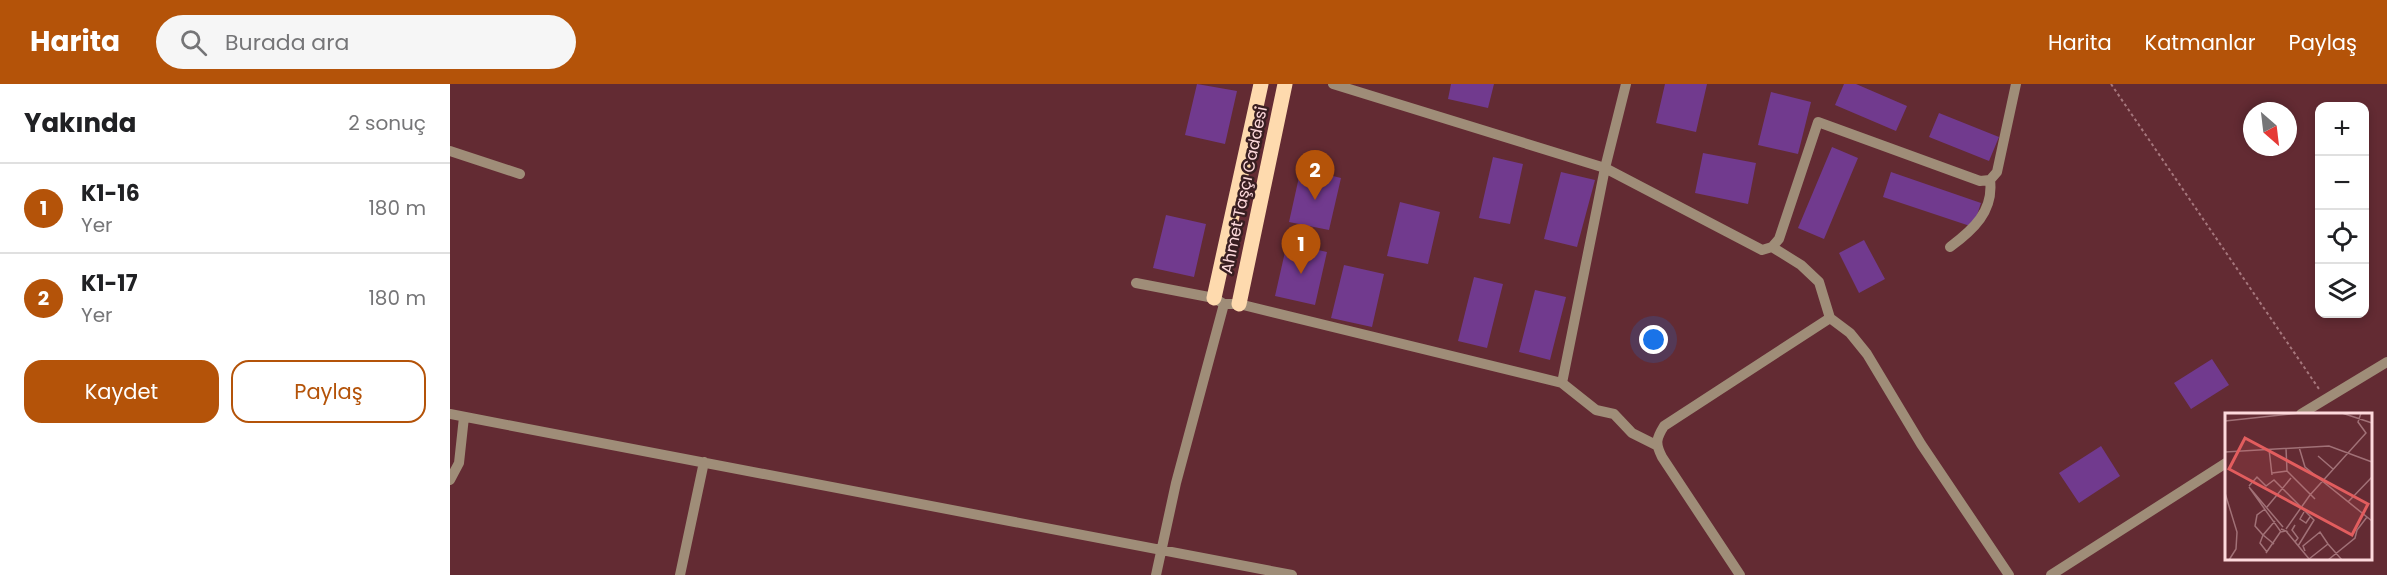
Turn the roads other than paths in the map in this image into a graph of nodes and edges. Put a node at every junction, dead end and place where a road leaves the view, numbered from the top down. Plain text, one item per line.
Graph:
1 (1261, 84) edge
2 (1285, 84) edge
3 (1333, 84) edge
4 (1626, 84) edge
5 (2016, 84) edge
6 (450, 152) edge
7 (1605, 168) junction
8 (520, 174) dead end
9 (1990, 180) junction
10 (1772, 246) junction
11 (1950, 247) dead end
12 (1136, 283) dead end
13 (1225, 302) junction
14 (1830, 318) junction
15 (2387, 362) edge
16 (1562, 383) junction
17 (2303, 413) edge
18 (450, 414) edge
19 (464, 417) junction
20 (1656, 445) junction
21 (704, 462) junction
22 (2225, 464) edge
23 (450, 480) edge
24 (1163, 549) junction
25 (680, 575) edge
26 (1156, 575) edge
27 (1293, 575) edge
28 (1740, 575) edge
29 (2009, 575) edge
30 (2051, 575) edge

1 - 13 main road, Ahmet Taşçı Caddesi
2 - 13 main road, Ahmet Taşçı Caddesi
3 - 7 street
4 - 7 street
5 - 9 street
6 - 8 street
7 - 10 street
7 - 16 street
9 - 10 street
9 - 11 street
10 - 14 street
12 - 13 street
13 - 16 street
13 - 24 street
14 - 20 street
14 - 29 street
15 - 17 street
16 - 20 street
18 - 19 street
19 - 21 street
19 - 23 street
20 - 28 street
21 - 24 street
21 - 25 street
22 - 30 street
24 - 26 street
24 - 27 street

